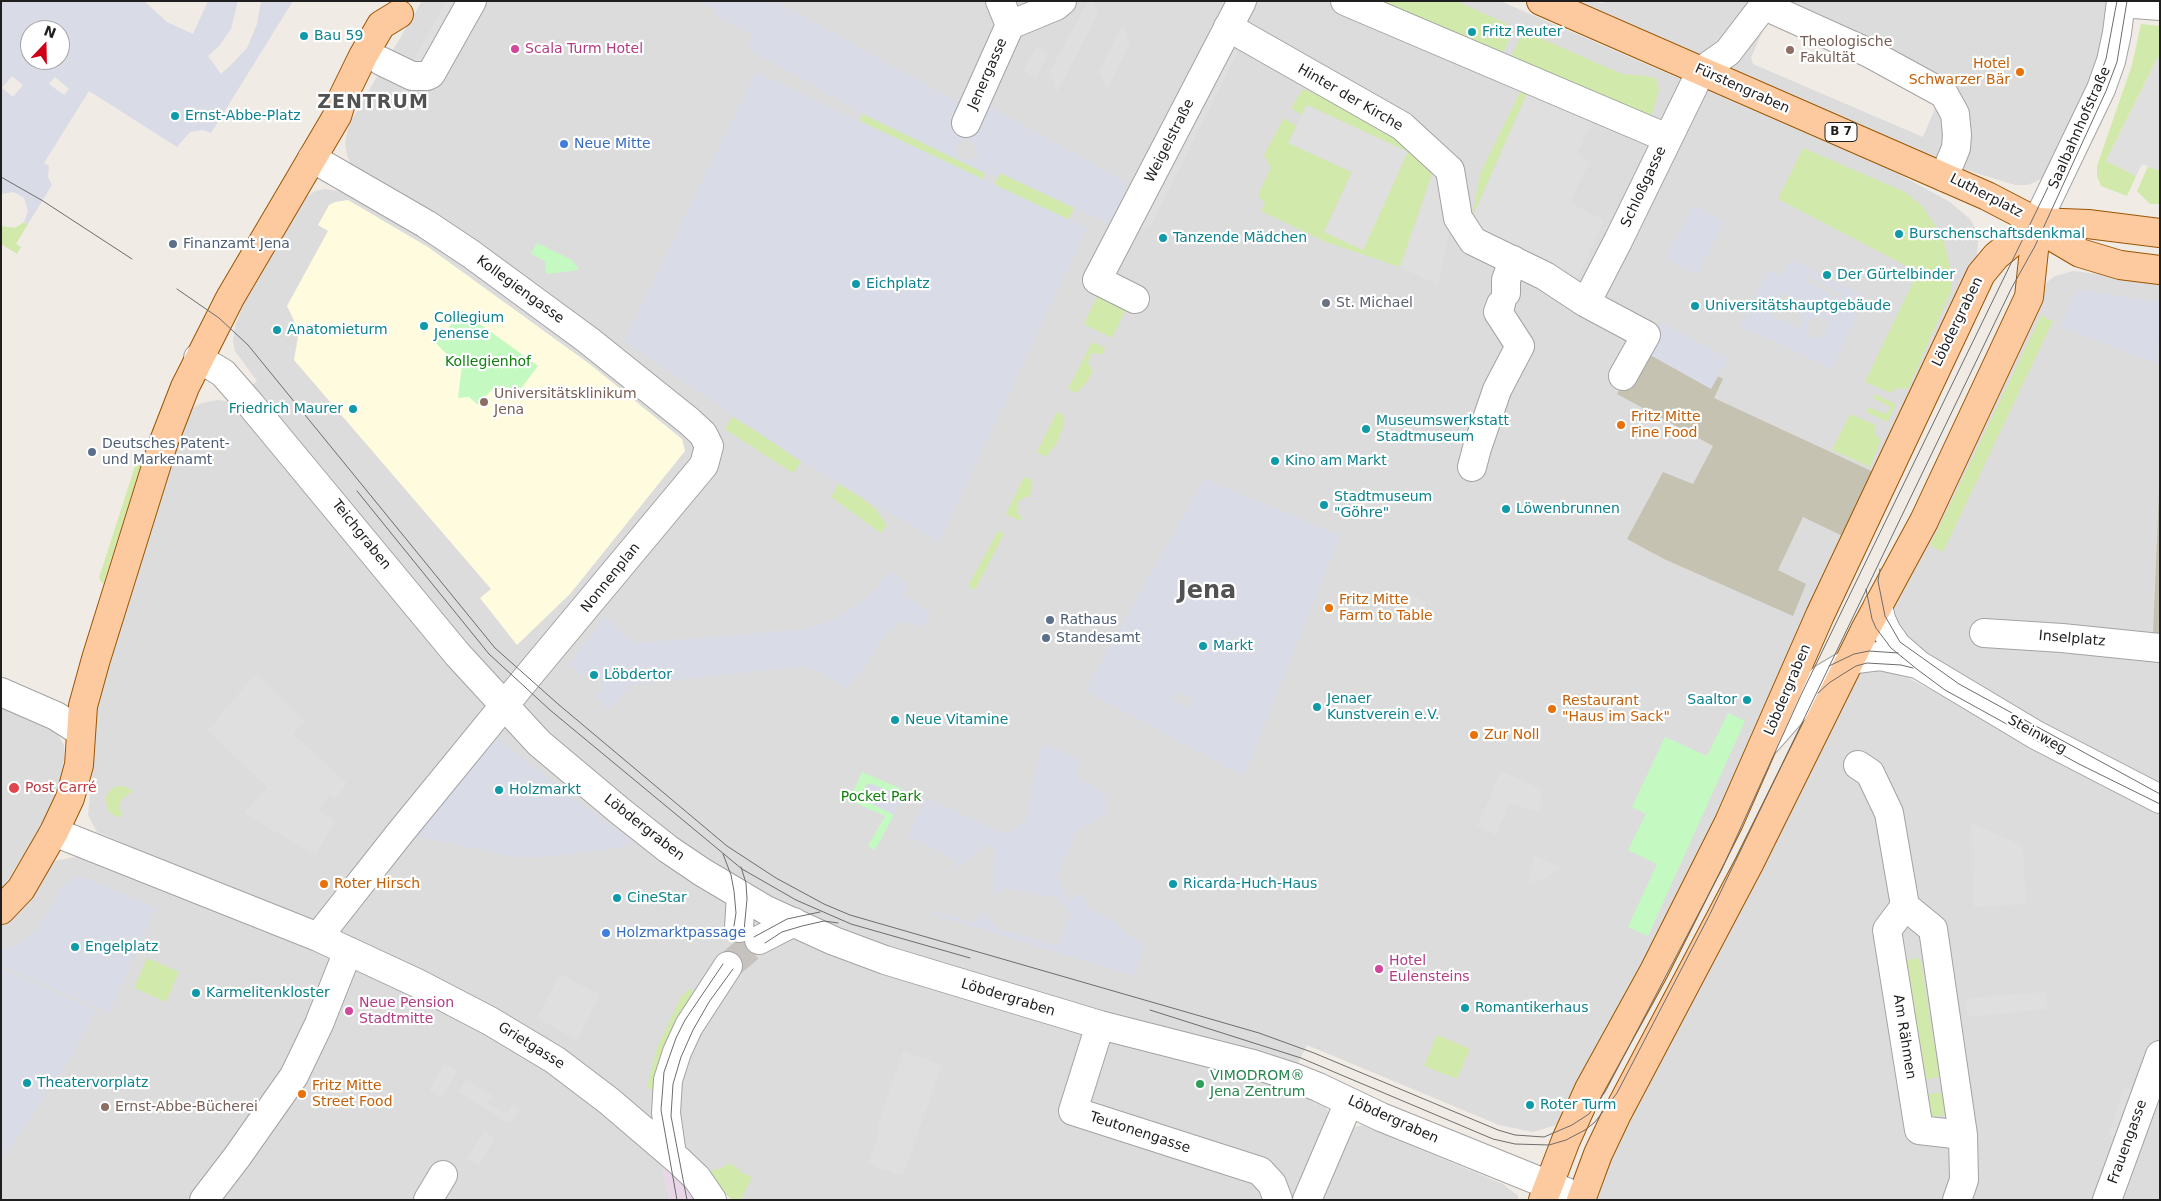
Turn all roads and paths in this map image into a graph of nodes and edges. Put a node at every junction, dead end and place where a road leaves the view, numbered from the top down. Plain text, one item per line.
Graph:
1 (472, 1) edge
2 (1062, 1) edge
3 (1345, 1) edge
4 (1541, 1) edge
5 (2121, 2) edge
6 (1766, 4) edge
7 (2160, 6) edge
8 (402, 8) edge
9 (1232, 10) edge
10 (1005, 13) edge
11 (382, 61) junction
12 (1701, 71) junction
13 (337, 116) junction
14 (966, 123) dead end
15 (1667, 138) junction
16 (312, 158) junction
17 (1944, 177) junction
18 (2037, 222) junction
19 (2160, 233) edge
20 (1513, 260) junction
21 (2160, 270) edge
22 (1135, 299) dead end
23 (1586, 303) junction
24 (198, 358) junction
25 (1623, 376) dead end
26 (709, 446) joint
27 (1472, 467) dead end
28 (1878, 605) junction
29 (1984, 633) dead end
30 (2160, 648) edge
31 (1848, 664) junction
32 (1919, 665) junction
33 (1, 692) edge
34 (510, 712) junction
35 (81, 732) junction
36 (1765, 744) junction
37 (1858, 765) dead end
38 (2160, 800) edge
39 (54, 832) junction
40 (741, 895) junction
41 (1905, 906) junction
42 (1, 910) edge
43 (794, 922) junction
44 (318, 937) junction
45 (348, 951) junction
46 (728, 966) tunnel mouth
47 (1100, 1025) junction
48 (2160, 1055) edge
49 (1349, 1102) junction
50 (1963, 1136) junction
51 (672, 1155) junction
52 (443, 1175) dead end
53 (1545, 1192) edge
54 (1581, 1199) edge
55 (204, 1200) edge
56 (428, 1200) edge
57 (712, 1200) edge
58 (1278, 1200) edge
59 (1307, 1200) edge
60 (1957, 1200) edge
61 (2107, 1200) edge

1 - 11 street
2 - 10 street, Jenergasse
3 - 15 street
4 - 12 main road, Fürstengraben / B 7
5 - 7 street
5 - 18 street, Saalbahnhofstraße
6 - 12 street
6 - 17 street, Lutherplatz
8 - 11 main road
8 - 13 main road
9 - 20 street, Hinter der Kirche
9 - 22 street, Weigelstraße
10 - 14 street, Jenergasse
11 - 13 main road
12 - 15 street, Schloßgasse
12 - 17 main road, Fürstengraben / B 7
13 - 16 main road
15 - 23 street, Schloßgasse
16 - 24 main road
16 - 26 street, Kollegiengasse
17 - 18 main road, Lutherplatz / B 7
18 - 19 main road, Lutherplatz / B 7
18 - 21 main road, Lutherplatz / B 7
18 - 28 main road, Löbdergraben
18 - 36 main road, Löbdergraben
20 - 23 street
20 - 27 street
23 - 25 street
24 - 34 street, Teichgraben
24 - 35 main road
26 - 34 street, Nonnenplan
28 - 31 main road, Löbdergraben
28 - 32 street, Steinweg
29 - 30 street, Inselplatz
31 - 32 street, Steinweg
31 - 36 street, Löbdergraben
31 - 54 main road, Löbdergraben
32 - 38 street, Steinweg
33 - 35 street
34 - 40 street, Löbdergraben
34 - 44 street, Nonnenplan
35 - 39 main road
36 - 53 main road, Löbdergraben
37 - 41 street
39 - 42 main road
39 - 44 street, Grietgasse
40 - 43 street, Löbdergraben
40 - 43 street
41 - 50 street
41 - 50 street, Am Rähmen
43 - 47 street, Löbdergraben
44 - 45 street, Grietgasse
45 - 51 street, Grietgasse
45 - 55 street
46 - 51 street
47 - 49 street, Löbdergraben
47 - 58 street, Teutonengasse
48 - 61 street, Frauengasse
49 - 53 street, Löbdergraben
49 - 59 street
50 - 60 street
51 - 57 street, Grietgasse
52 - 56 street
53 - 54 street, Löbdergraben

